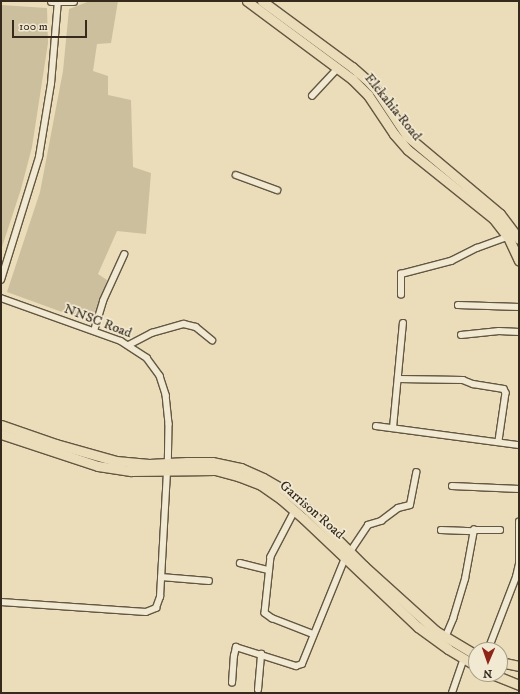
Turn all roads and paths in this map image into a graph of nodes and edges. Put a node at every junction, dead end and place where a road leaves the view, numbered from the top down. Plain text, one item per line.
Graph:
1 (51, 1) edge
2 (58, 1) edge
3 (73, 1) edge
4 (247, 1) edge
5 (263, 1) edge
6 (275, 1) edge
7 (277, 12) junction
8 (265, 14) junction
9 (338, 68) junction
10 (312, 96) dead end
11 (236, 174) dead end
12 (277, 190) dead end
13 (508, 237) junction
14 (519, 239) edge
15 (124, 255) dead end
16 (519, 261) edge
17 (1, 280) edge
18 (401, 295) dead end
19 (1, 298) edge
20 (458, 305) dead end
21 (519, 307) edge
22 (403, 323) dead end
23 (94, 331) junction
24 (519, 332) edge
25 (461, 335) dead end
26 (212, 340) dead end
27 (129, 345) junction
28 (399, 379) junction
29 (1, 425) edge
30 (376, 426) dead end
31 (393, 428) junction
32 (1, 434) edge
33 (499, 441) junction
34 (519, 445) edge
35 (168, 467) junction
36 (416, 473) dead end
37 (452, 486) dead end
38 (519, 489) edge
39 (295, 511) junction
40 (519, 522) edge
41 (440, 530) dead end
42 (500, 530) dead end
43 (473, 532) junction
44 (347, 555) junction
45 (240, 563) dead end
46 (268, 570) junction
47 (161, 577) junction
48 (209, 581) dead end
49 (1, 602) edge
50 (313, 634) junction
51 (445, 638) junction
52 (491, 642) edge
53 (468, 651) edge
54 (261, 654) junction
55 (464, 659) junction
56 (468, 661) edge
57 (508, 664) edge
58 (519, 666) edge
59 (508, 681) edge
60 (232, 683) dead end
61 (519, 685) edge
62 (258, 690) dead end
63 (452, 693) edge

1 - 2 street
2 - 3 street
2 - 17 street
4 - 5 main road
4 - 8 main road, Elekahia Road
5 - 7 main road, Elekahia Road
5 - 8 main road
6 - 7 main road
7 - 14 main road, Elekahia Road
8 - 9 main road, Elekahia Road
9 - 10 street
9 - 13 main road, Elekahia Road
11 - 12 street
13 - 16 main road, Elekahia Road
13 - 18 street
15 - 23 street
19 - 23 street, NNSC Road
20 - 21 street
22 - 28 street
23 - 27 street, NNSC Road
24 - 25 street
26 - 27 street
27 - 35 street, NNSC Road
28 - 31 street
28 - 33 street
29 - 35 main road, Garrison Road
30 - 31 street
31 - 33 street
32 - 35 main road, Garrison Road
33 - 34 street
35 - 39 main road, Garrison Road
35 - 44 main road, Garrison Road
35 - 47 street, NNSC Road
36 - 44 street
37 - 38 street
39 - 44 main road, Garrison Road
39 - 46 street
40 - 52 street
41 - 43 street
42 - 43 street
43 - 51 street
44 - 50 street
44 - 51 main road, Garrison Road
44 - 55 main road, Garrison Road
45 - 46 street
46 - 50 street
47 - 48 street
47 - 49 street, NNSC Road
50 - 54 street
51 - 53 main road, Garrison Road
54 - 60 street
54 - 62 street
55 - 56 main road, Garrison Road
55 - 63 street
57 - 58 main road
59 - 61 main road

